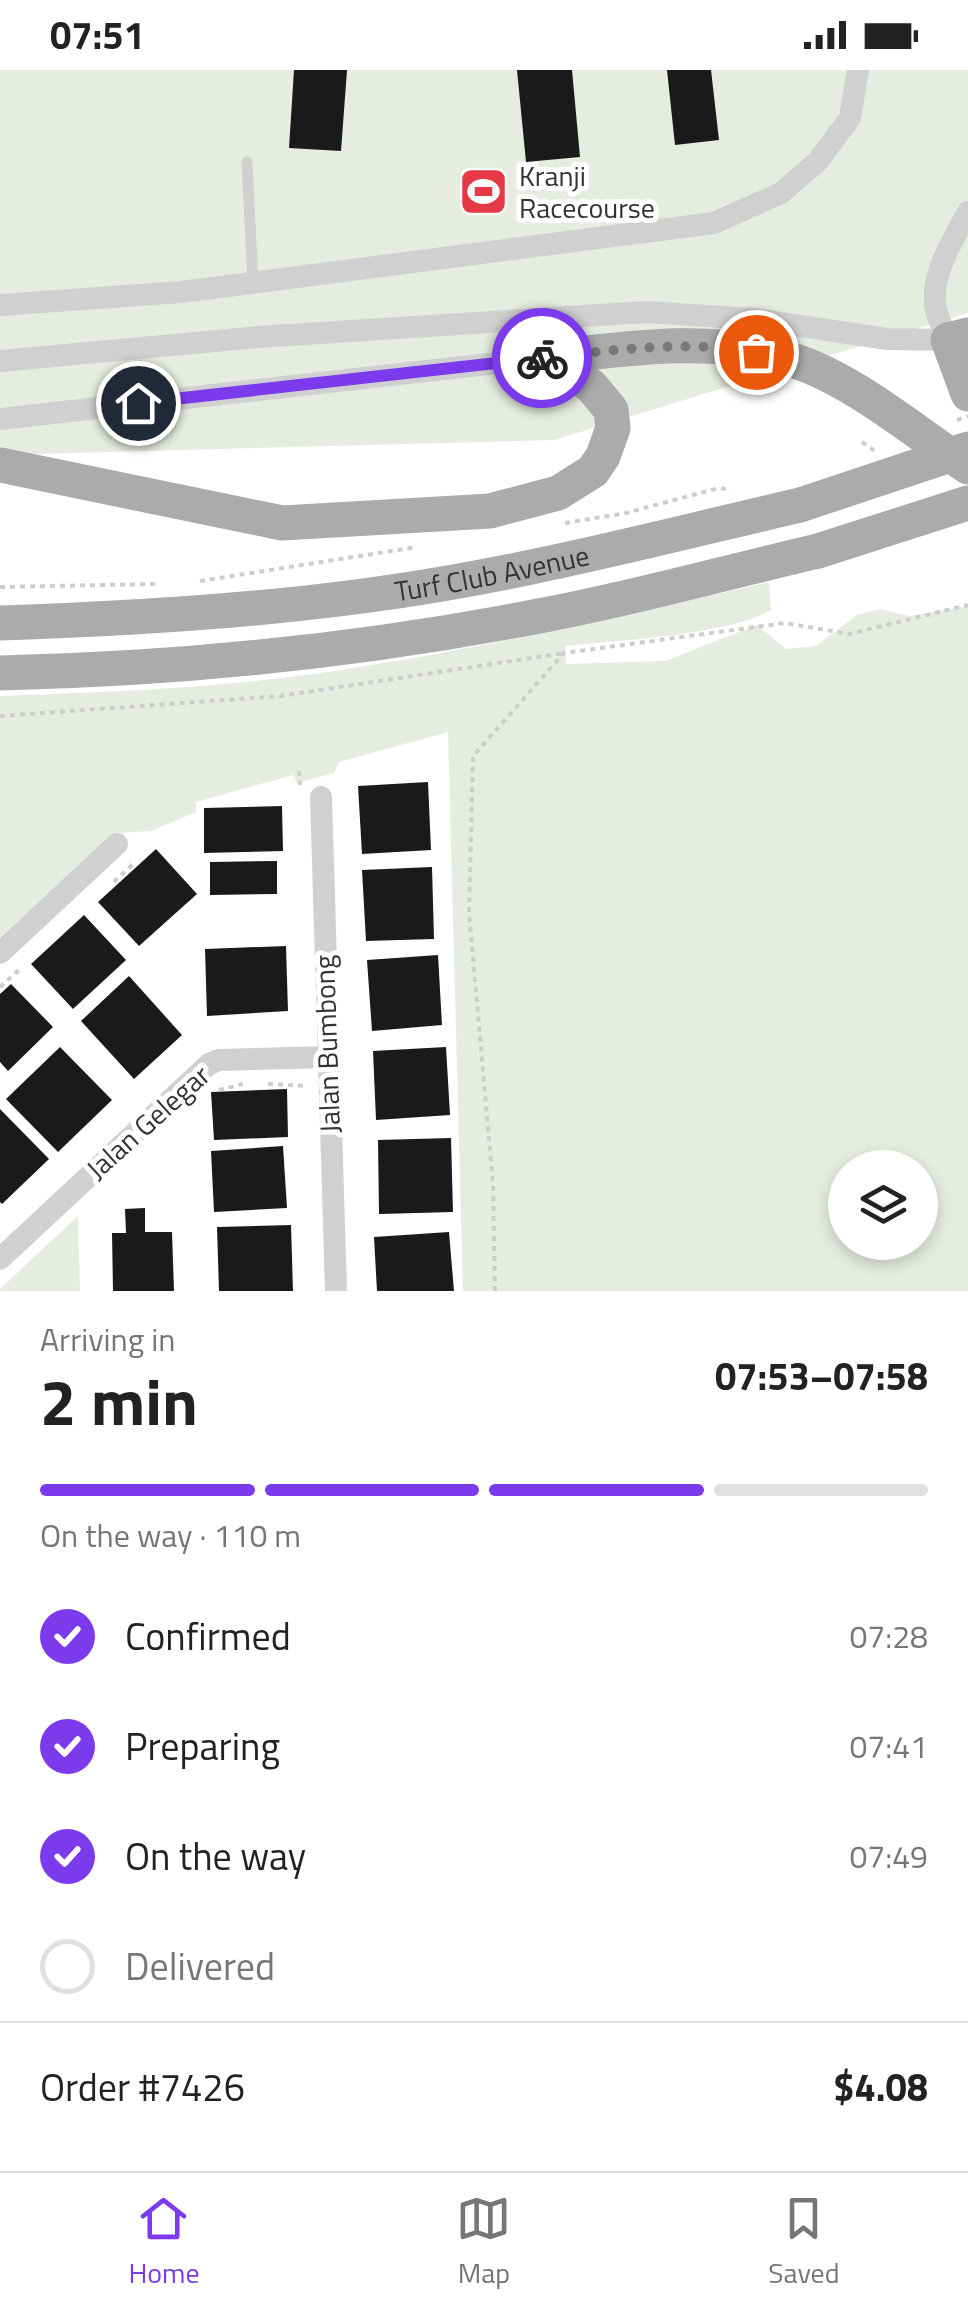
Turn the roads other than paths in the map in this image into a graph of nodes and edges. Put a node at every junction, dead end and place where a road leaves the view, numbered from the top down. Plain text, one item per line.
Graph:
1 (858, 70) edge
2 (247, 162) dead end
3 (968, 212) edge
4 (253, 283) junction
5 (0, 305) edge
6 (958, 338) edge
7 (542, 358) junction
8 (0, 361) edge
9 (968, 394) edge
10 (0, 418) edge
11 (968, 449) edge
12 (0, 465) edge
13 (968, 466) edge
14 (968, 503) edge
15 (0, 623) edge
16 (0, 673) edge
17 (310, 792) road end
18 (116, 844) dead end
19 (0, 953) edge
20 (326, 1057) junction
21 (0, 1259) edge
22 (336, 1291) edge

1 - 4 street
2 - 4 lane
3 - 6 street
4 - 5 street
6 - 8 street
6 - 9 main road
7 - 10 street
7 - 12 main road
7 - 13 main road
11 - 15 main road, Turf Club Avenue, bridge
14 - 16 main road, Turf Club Avenue, bridge
17 - 20 street, Jalan Bumbong
18 - 19 street
20 - 21 street, Jalan Gelegar
20 - 22 street, Jalan Bumbong

